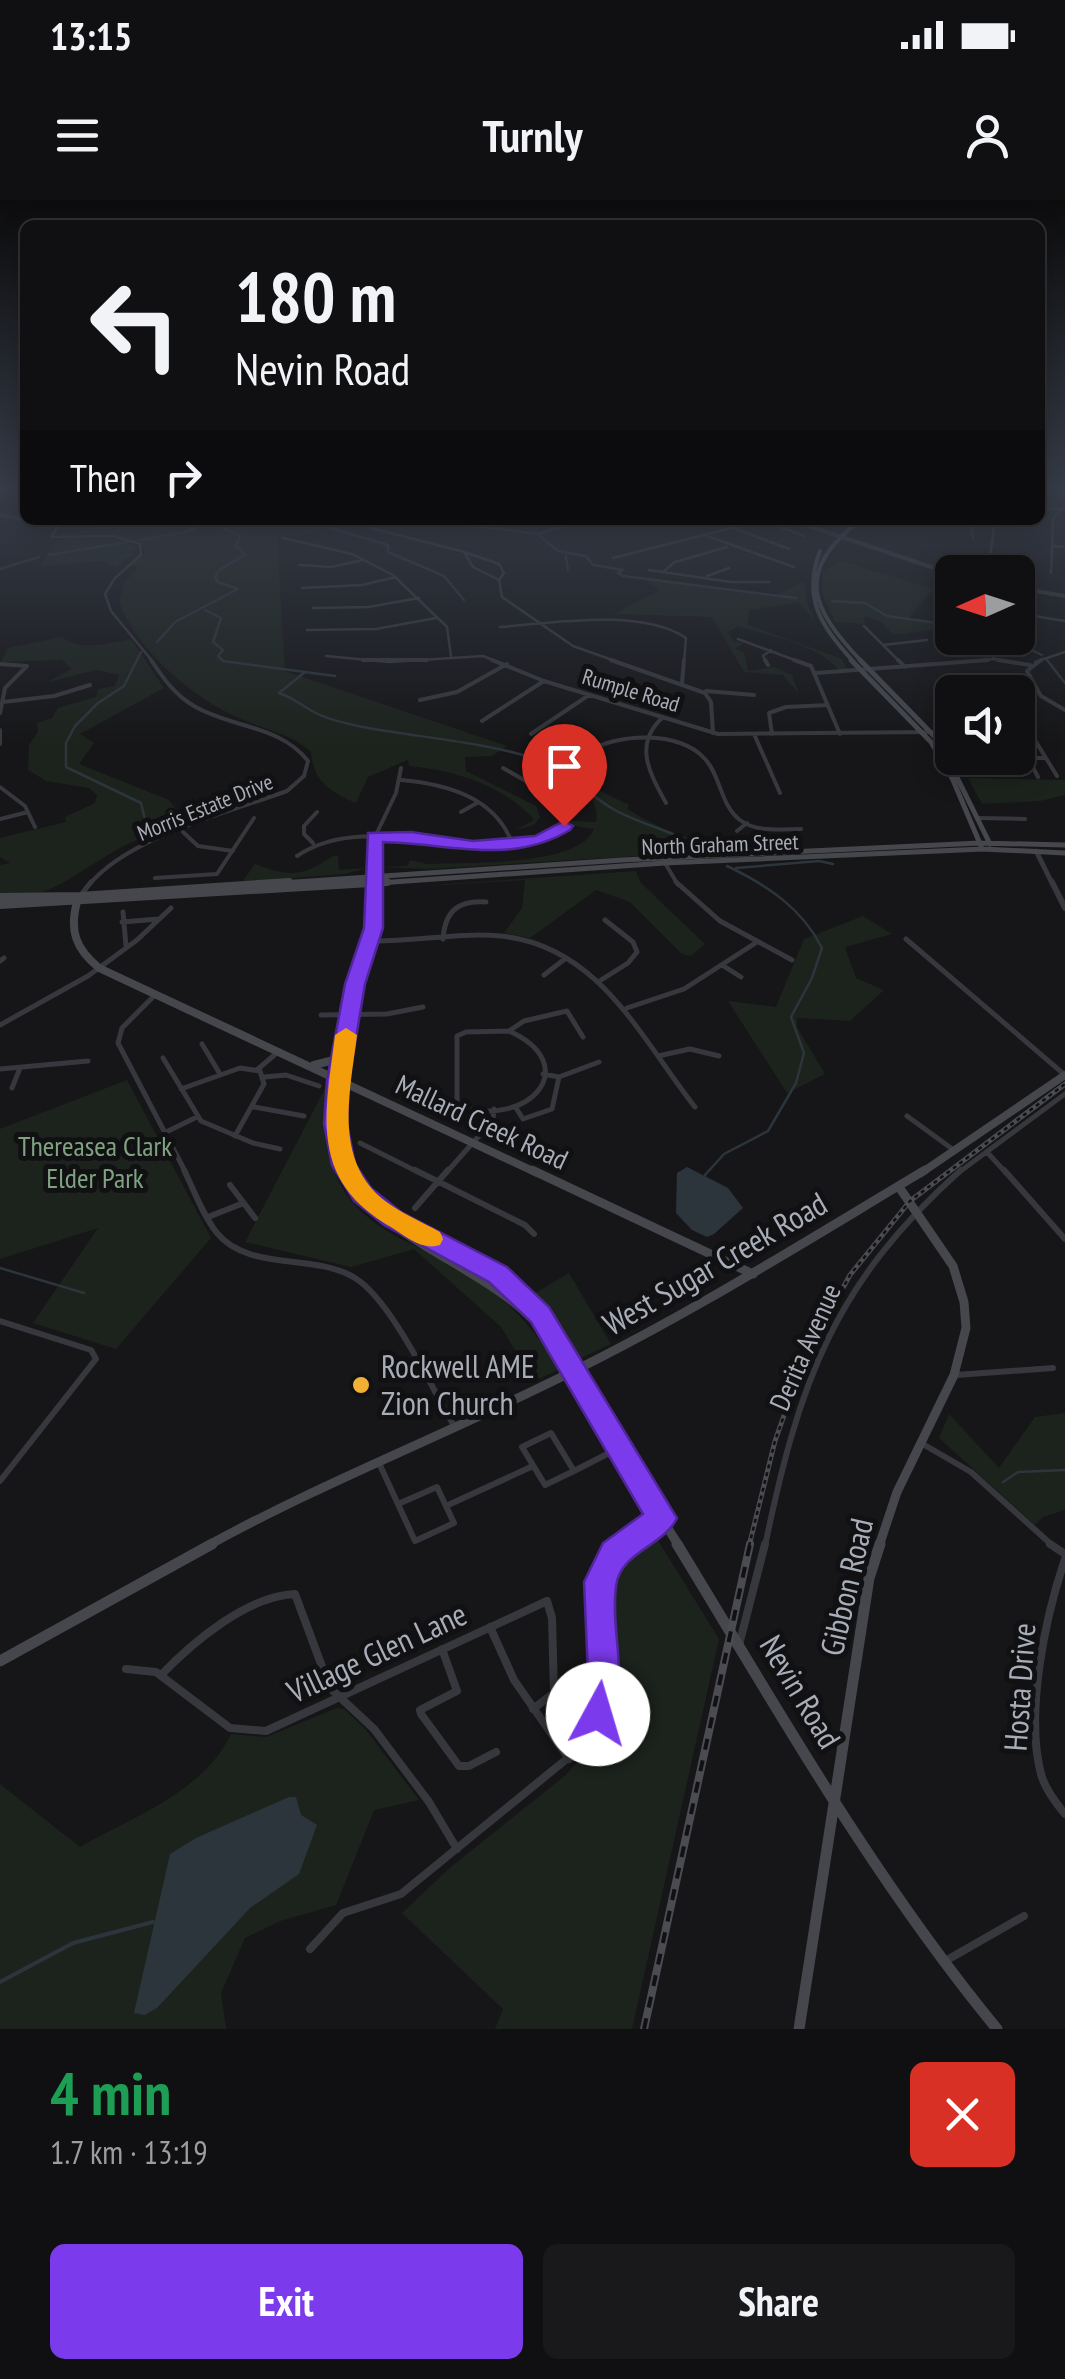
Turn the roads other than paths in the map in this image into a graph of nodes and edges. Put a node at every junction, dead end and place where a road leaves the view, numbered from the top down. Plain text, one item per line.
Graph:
1 (121, 574) edge
2 (390, 574) edge
3 (500, 574) edge
4 (504, 574) edge
5 (693, 574) edge
6 (712, 574) edge
7 (811, 574) edge
8 (493, 575) joint
9 (707, 576) junction
10 (396, 578) junction
11 (499, 580) junction
12 (770, 582) dead end
13 (302, 588) dead end
14 (1035, 591) edge
15 (1065, 596) edge
16 (418, 598) junction
17 (313, 608) dead end
18 (1035, 615) edge
19 (436, 618) junction
20 (1065, 621) edge
21 (544, 625) junction
22 (864, 626) dead end
23 (500, 628) dead end
24 (307, 630) dead end
25 (738, 639) dead end
26 (927, 640) dead end
27 (883, 645) junction
28 (771, 650) junction
29 (1065, 652) edge
30 (992, 655) edge
31 (326, 656) dead end
32 (451, 656) junction
33 (995, 659) junction
34 (0, 664) edge
35 (507, 664) junction
36 (768, 665) dead end
37 (1030, 665) junction
38 (905, 668) junction
39 (869, 670) junction
40 (816, 673) junction
41 (1028, 675) edge
42 (544, 681) junction
43 (682, 683) junction
44 (90, 686) dead end
45 (1035, 687) edge
46 (703, 692) junction
47 (754, 694) dead end
48 (589, 695) junction
49 (420, 700) dead end
50 (3, 702) junction
51 (828, 705) junction
52 (1065, 710) edge
53 (0, 713) edge
54 (662, 718) junction
55 (482, 720) dead end
56 (0, 730) edge
57 (928, 732) junction
58 (714, 733) junction
59 (531, 734) dead end
60 (754, 734) junction
61 (772, 734) junction
62 (840, 734) junction
63 (1035, 738) edge
64 (644, 740) junction
65 (935, 742) edge
66 (0, 744) edge
67 (587, 752) dead end
68 (1035, 758) edge
69 (1046, 758) junction
70 (402, 768) dead end
71 (503, 768) dead end
72 (1035, 771) edge
73 (957, 775) edge
74 (1057, 776) dead end
75 (1038, 777) dead end
76 (401, 780) junction
77 (0, 787) edge
78 (780, 793) dead end
79 (477, 803) junction
80 (666, 803) dead end
81 (28, 812) junction
82 (317, 812) dead end
83 (461, 812) dead end
84 (254, 818) dead end
85 (978, 818) junction
86 (1025, 818) dead end
87 (0, 819) edge
88 (747, 823) junction
89 (35, 826) dead end
90 (801, 829) dead end
91 (736, 831) dead end
92 (183, 832) junction
93 (985, 833) junction
94 (374, 837) junction
95 (313, 843) junction
96 (1019, 843) junction
97 (512, 844) junction
98 (981, 846) junction
99 (991, 846) junction
100 (1065, 849) edge
101 (234, 850) junction
102 (1036, 851) junction
103 (297, 856) dead end
104 (665, 863) junction
105 (155, 878) dead end
106 (374, 879) junction
107 (78, 899) junction
108 (0, 901) edge
109 (486, 902) dead end
110 (170, 908) dead end
111 (1065, 908) edge
112 (122, 912) dead end
113 (160, 920) junction
114 (606, 920) dead end
115 (122, 922) junction
116 (443, 939) junction
117 (906, 939) dead end
118 (370, 941) junction
119 (758, 942) junction
120 (126, 946) junction
121 (566, 958) junction
122 (792, 960) dead end
123 (722, 965) junction
124 (98, 968) junction
125 (544, 975) dead end
126 (741, 977) dead end
127 (601, 980) junction
128 (156, 994) junction
129 (423, 1007) dead end
130 (627, 1008) junction
131 (321, 1015) dead end
132 (349, 1015) junction
133 (0, 1025) edge
134 (509, 1031) junction
135 (583, 1037) dead end
136 (202, 1044) dead end
137 (344, 1044) junction
138 (279, 1052) junction
139 (658, 1056) junction
140 (720, 1056) dead end
141 (163, 1058) dead end
142 (88, 1061) dead end
143 (302, 1062) junction
144 (598, 1062) dead end
145 (0, 1068) edge
146 (20, 1068) junction
147 (258, 1070) junction
148 (220, 1074) junction
149 (544, 1074) junction
150 (1065, 1075) edge
151 (559, 1076) junction
152 (264, 1077) junction
153 (338, 1080) junction
154 (319, 1086) dead end
155 (1046, 1087) junction
156 (12, 1088) dead end
157 (181, 1089) junction
158 (358, 1089) junction
159 (1063, 1098) edge
160 (339, 1103) junction
161 (254, 1107) junction
162 (516, 1108) junction
163 (695, 1108) dead end
164 (494, 1109) junction
165 (304, 1116) dead end
166 (907, 1116) dead end
167 (197, 1118) junction
168 (164, 1133) junction
169 (234, 1136) junction
170 (474, 1142) junction
171 (360, 1143) dead end
172 (280, 1149) dead end
173 (955, 1151) junction
174 (986, 1151) junction
175 (438, 1182) junction
176 (230, 1186) dead end
177 (899, 1186) junction
178 (241, 1204) junction
179 (415, 1208) dead end
180 (915, 1208) junction
181 (208, 1218) junction
182 (254, 1218) dead end
183 (664, 1233) junction
184 (534, 1234) dead end
185 (1065, 1239) edge
186 (753, 1274) junction
187 (730, 1288) junction
188 (0, 1321) edge
189 (1053, 1368) dead end
190 (572, 1372) junction
191 (954, 1375) junction
192 (454, 1426) junction
193 (920, 1443) junction
194 (620, 1448) junction
195 (378, 1460) junction
196 (534, 1466) junction
197 (574, 1471) junction
198 (0, 1481) edge
199 (398, 1504) junction
200 (446, 1506) junction
201 (662, 1518) junction
202 (1065, 1556) edge
203 (490, 1627) junction
204 (739, 1646) junction
205 (442, 1649) junction
206 (0, 1661) edge
207 (126, 1670) dead end
208 (160, 1675) junction
209 (340, 1700) junction
210 (533, 1710) junction
211 (496, 1752) dead end
212 (569, 1759) junction
213 (832, 1797) junction
214 (1065, 1814) edge
215 (457, 1850) junction
216 (1024, 1916) dead end
217 (310, 1949) dead end
218 (944, 1962) junction
219 (799, 2029) edge
220 (998, 2029) edge

1 - 92 street, Morris Estate Drive
2 - 10 street
3 - 8 street
4 - 11 street
5 - 9 street
6 - 9 street
7 - 39 main road
8 - 11 street
9 - 12 street
10 - 13 street
10 - 16 street
11 - 21 street
14 - 15 street
16 - 17 street
16 - 19 street
18 - 20 street
19 - 24 street
19 - 32 street
21 - 23 street
21 - 43 street
21 - 43 street
22 - 27 street
25 - 28 street
26 - 27 street
27 - 38 street
28 - 36 street
28 - 40 street
29 - 37 street
30 - 33 street
31 - 32 street, Rumple Road
32 - 35 street, Rumple Road
33 - 37 street
33 - 38 street
34 - 50 street
35 - 42 street, Rumple Road
35 - 49 street
37 - 41 street
38 - 39 street
39 - 40 street
39 - 57 main road
40 - 51 street
42 - 48 street, Rumple Road
42 - 55 street
43 - 46 street
44 - 50 street
45 - 52 street
46 - 47 street
46 - 58 street
48 - 54 street, Rumple Road
48 - 59 street
50 - 53 street
51 - 61 street
51 - 62 street
54 - 58 street, Rumple Road
54 - 64 street
56 - 66 street
57 - 62 street, Rumple Road
57 - 65 main road
57 - 98 main road
58 - 60 street, Rumple Road
60 - 61 street, Rumple Road
60 - 78 street
61 - 62 street, Rumple Road
63 - 69 street
64 - 67 street
64 - 80 street
64 - 88 street
68 - 69 street
69 - 74 street
70 - 76 street, Nevin Road
71 - 97 street
72 - 75 street
73 - 85 main road
76 - 79 street
76 - 94 street, Nevin Road
77 - 81 street
79 - 83 street
79 - 97 street
81 - 87 street
81 - 89 street
82 - 95 street
84 - 101 street
85 - 86 street
85 - 93 main road
88 - 90 street
88 - 91 street
92 - 101 street
92 - 107 street, Morris Estate Drive
93 - 96 main road
93 - 99 main road
94 - 95 street
94 - 97 street
94 - 106 street, Nevin Road
95 - 103 street
96 - 99 main road, North Graham Street
96 - 100 main road, North Graham Street
98 - 99 main road, North Graham Street
98 - 104 main road, North Graham Street
98 - 106 main road, North Graham Street
99 - 102 main road, North Graham Street
100 - 102 main road, North Graham Street
101 - 105 street
102 - 111 street
104 - 106 main road, North Graham Street
104 - 119 street
106 - 107 main road, North Graham Street
106 - 118 street, Nevin Road
107 - 108 main road
107 - 124 main road
109 - 116 street
110 - 113 street
112 - 115 street
113 - 115 street
113 - 120 street
114 - 127 street
115 - 120 street
116 - 118 street
116 - 121 street
117 - 150 street
118 - 132 street, Nevin Road
119 - 122 street
119 - 123 street
120 - 124 street
121 - 125 street
121 - 127 street
123 - 126 street
123 - 130 street
124 - 128 main road, Mallard Creek Road
124 - 133 street
127 - 130 street
128 - 138 main road, Mallard Creek Road
128 - 168 street
129 - 132 street
130 - 139 street
131 - 132 street
132 - 137 street, Nevin Road
134 - 135 street
134 - 149 street
134 - 164 street
136 - 148 street
137 - 143 main road
137 - 153 street, Nevin Road
138 - 143 main road, Mallard Creek Road
138 - 147 street
139 - 140 street
139 - 163 street
141 - 157 street
142 - 146 street
143 - 153 main road, Mallard Creek Road
144 - 151 street
145 - 146 street
146 - 156 street
147 - 148 street
147 - 152 street
148 - 157 street
149 - 151 street
149 - 162 street
150 - 155 main road, West Sugar Creek Road
151 - 162 street
152 - 154 street
152 - 161 street
153 - 158 main road, Mallard Creek Road
153 - 160 main road, Nevin Road
153 - 190 main road, Nevin Road
155 - 159 street
155 - 173 main road, West Sugar Creek Road
157 - 167 street
158 - 160 main road
158 - 170 main road, Mallard Creek Road
159 - 174 street, Derita Avenue
160 - 190 main road, Nevin Road
161 - 165 street
161 - 169 street
162 - 164 street
164 - 170 street
166 - 173 street
167 - 168 street
167 - 169 street
168 - 181 street
169 - 172 street
170 - 175 street
170 - 183 main road, Mallard Creek Road
171 - 175 street
173 - 177 main road, West Sugar Creek Road
174 - 180 street, Derita Avenue
174 - 185 street
175 - 179 street
175 - 184 street
176 - 178 street
177 - 180 main road, Gibbon Road
177 - 186 main road, West Sugar Creek Road
178 - 181 street
178 - 182 street
180 - 191 main road, Gibbon Road
180 - 204 street, Derita Avenue
181 - 192 street
183 - 186 main road, Mallard Creek Road
183 - 187 main road
186 - 187 main road, West Sugar Creek Road
187 - 190 main road, West Sugar Creek Road
188 - 198 street
189 - 191 street
190 - 192 main road, West Sugar Creek Road
190 - 194 main road, Nevin Road
191 - 193 main road, Gibbon Road
192 - 195 main road, West Sugar Creek Road
193 - 202 street
193 - 213 main road, Gibbon Road
194 - 197 street
194 - 201 main road, Nevin Road
195 - 199 street
195 - 206 main road, West Sugar Creek Road
196 - 197 street
196 - 197 street
196 - 200 street
199 - 200 street
199 - 200 street
201 - 204 main road, Nevin Road
201 - 212 street
202 - 214 street, Hosta Drive
203 - 205 street, Village Glen Lane
203 - 210 street
203 - 210 street, Village Glen Lane
204 - 213 main road, Nevin Road
205 - 209 street, Village Glen Lane
205 - 211 street
207 - 208 street
208 - 209 street, Village Glen Lane
208 - 209 street
209 - 215 street
210 - 212 street
212 - 215 street
213 - 218 main road, Nevin Road
213 - 219 main road, Gibbon Road
215 - 217 street
216 - 218 street
218 - 220 main road, Nevin Road

